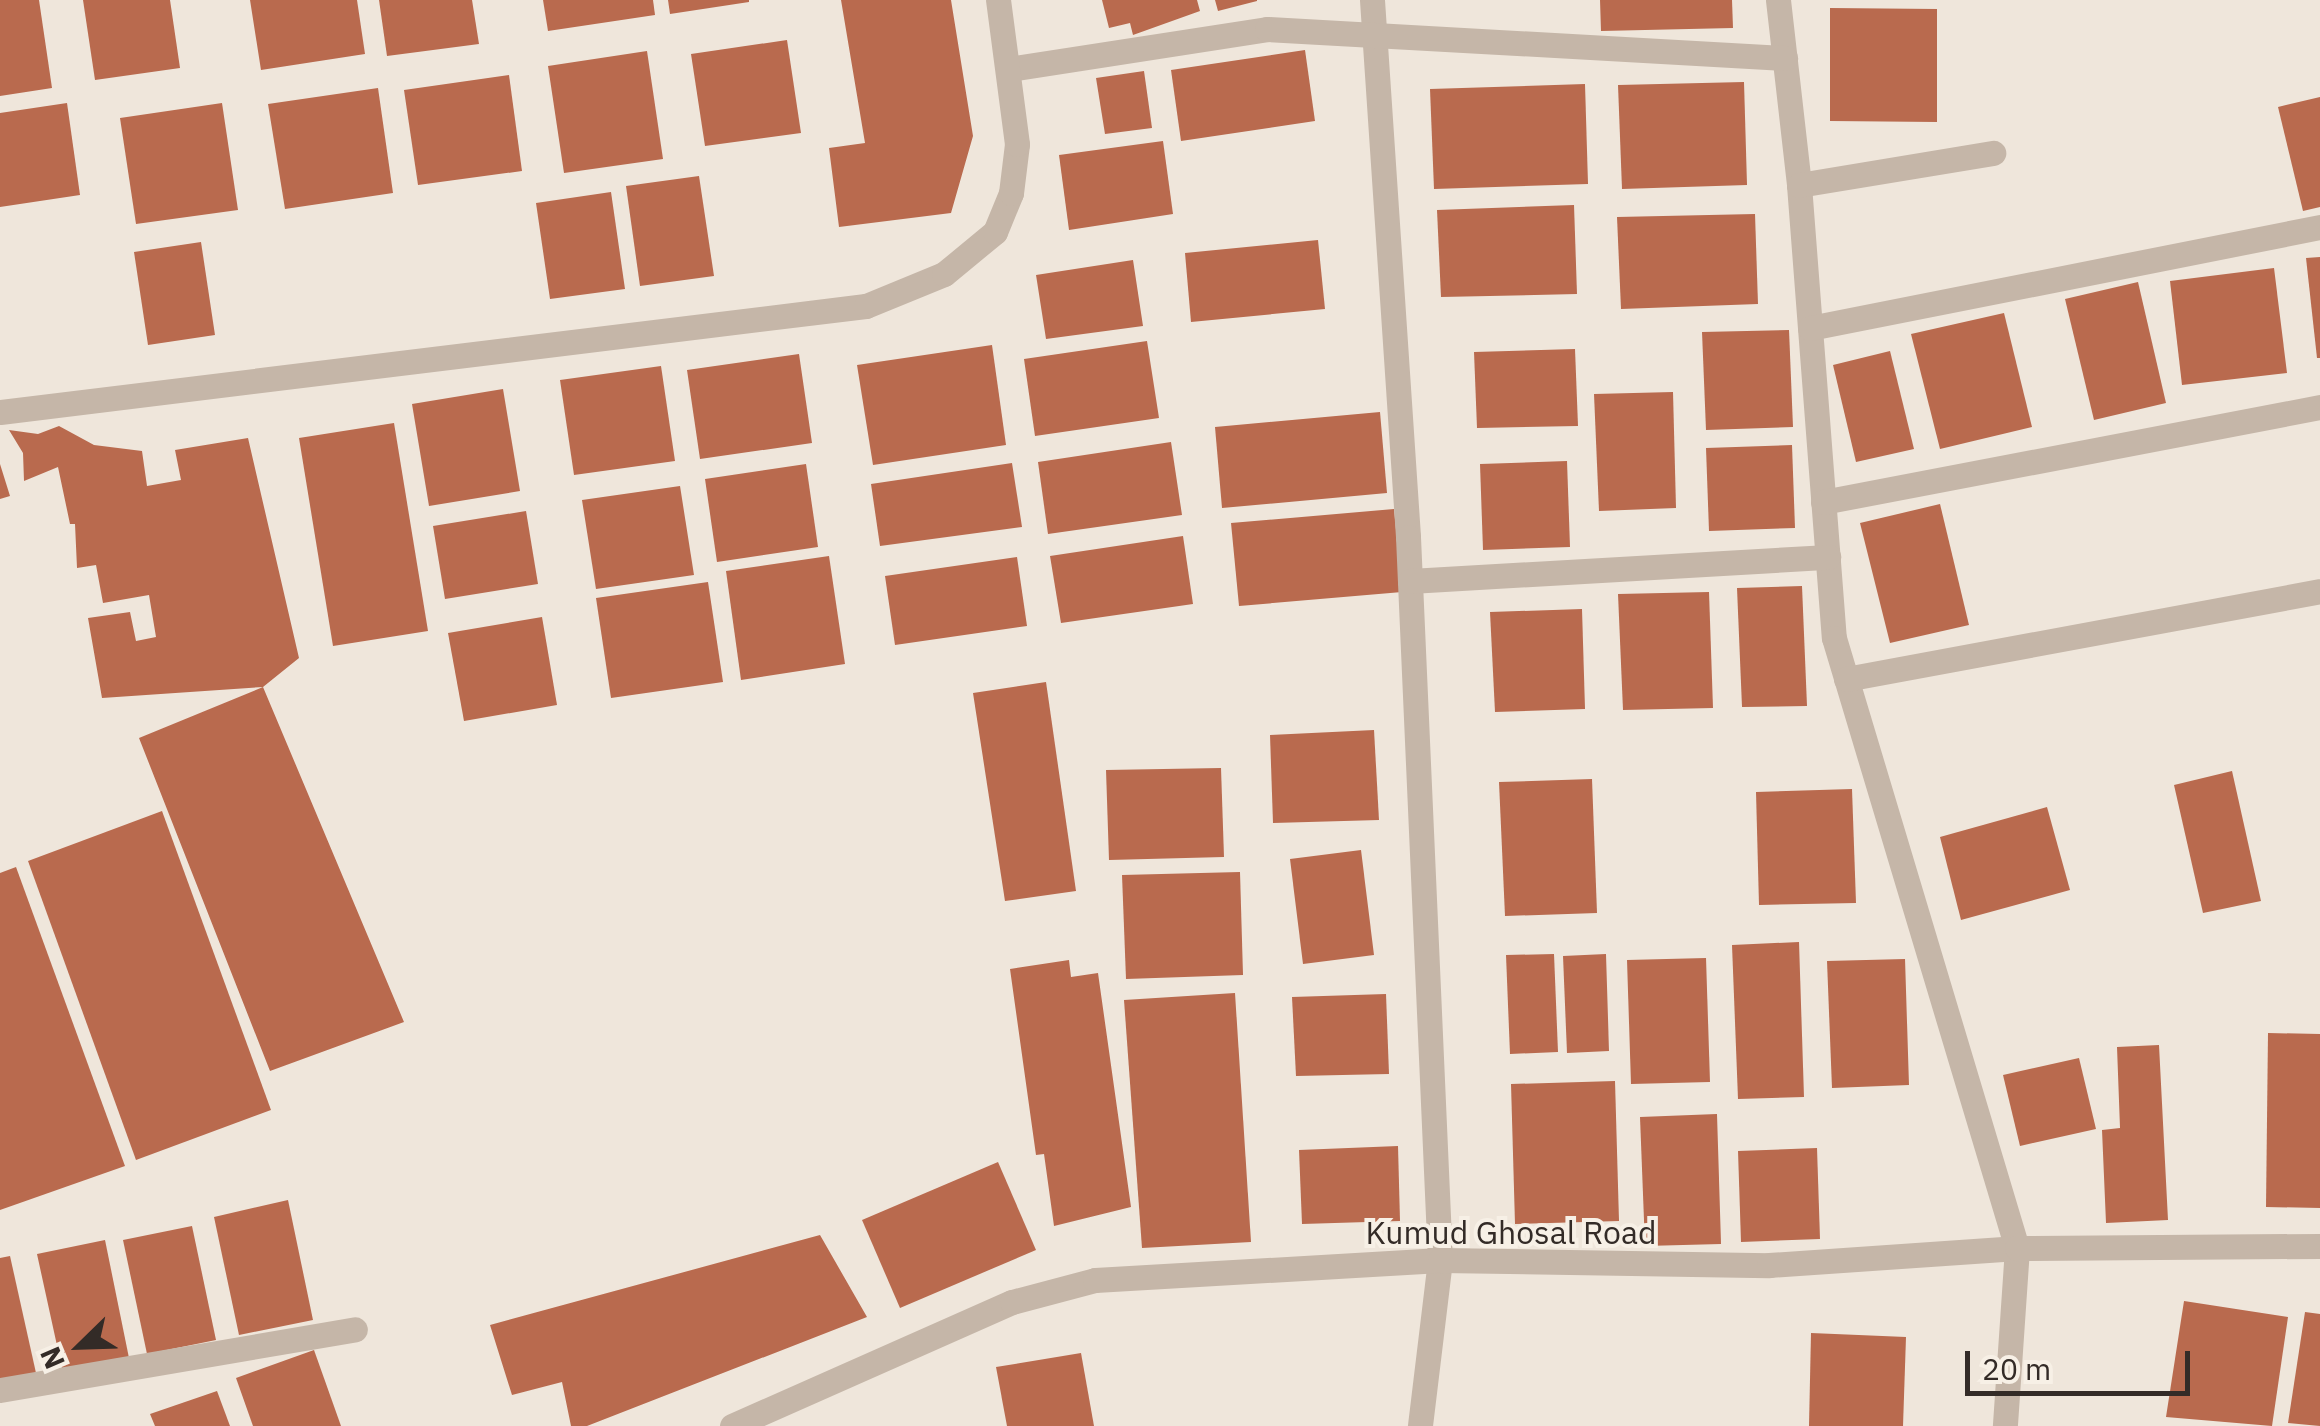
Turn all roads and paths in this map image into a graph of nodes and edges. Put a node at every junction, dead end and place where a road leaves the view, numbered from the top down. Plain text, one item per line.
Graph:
1 (998, 0) edge
2 (1372, 0) edge
3 (1778, 0) edge
4 (1372, 33) junction
5 (1785, 58) junction
6 (1009, 70) junction
7 (1993, 153) dead end
8 (1800, 185) junction
9 (2320, 228) edge
10 (1810, 328) junction
11 (2320, 407) edge
12 (0, 412) edge
13 (1823, 502) junction
14 (1828, 557) junction
15 (1410, 581) junction
16 (2320, 590) edge
17 (1846, 680) junction
18 (2320, 1246) edge
19 (2017, 1248) junction
20 (1440, 1260) junction
21 (354, 1329) dead end
22 (0, 1390) edge
23 (732, 1426) edge
24 (1420, 1426) edge
25 (2005, 1426) edge

1 - 6 street
2 - 4 street
3 - 5 street
4 - 5 street
4 - 6 street
4 - 15 street
5 - 8 street
6 - 12 street
7 - 8 street
8 - 10 street
9 - 10 street
10 - 13 street
11 - 13 street
13 - 14 street
14 - 15 street
14 - 17 street
15 - 20 street
16 - 17 street
17 - 19 street
18 - 19 street, Kumud Ghosal Road
19 - 20 street, Kumud Ghosal Road
19 - 25 street
20 - 23 street, Kumud Ghosal Road
20 - 24 street
21 - 22 street

